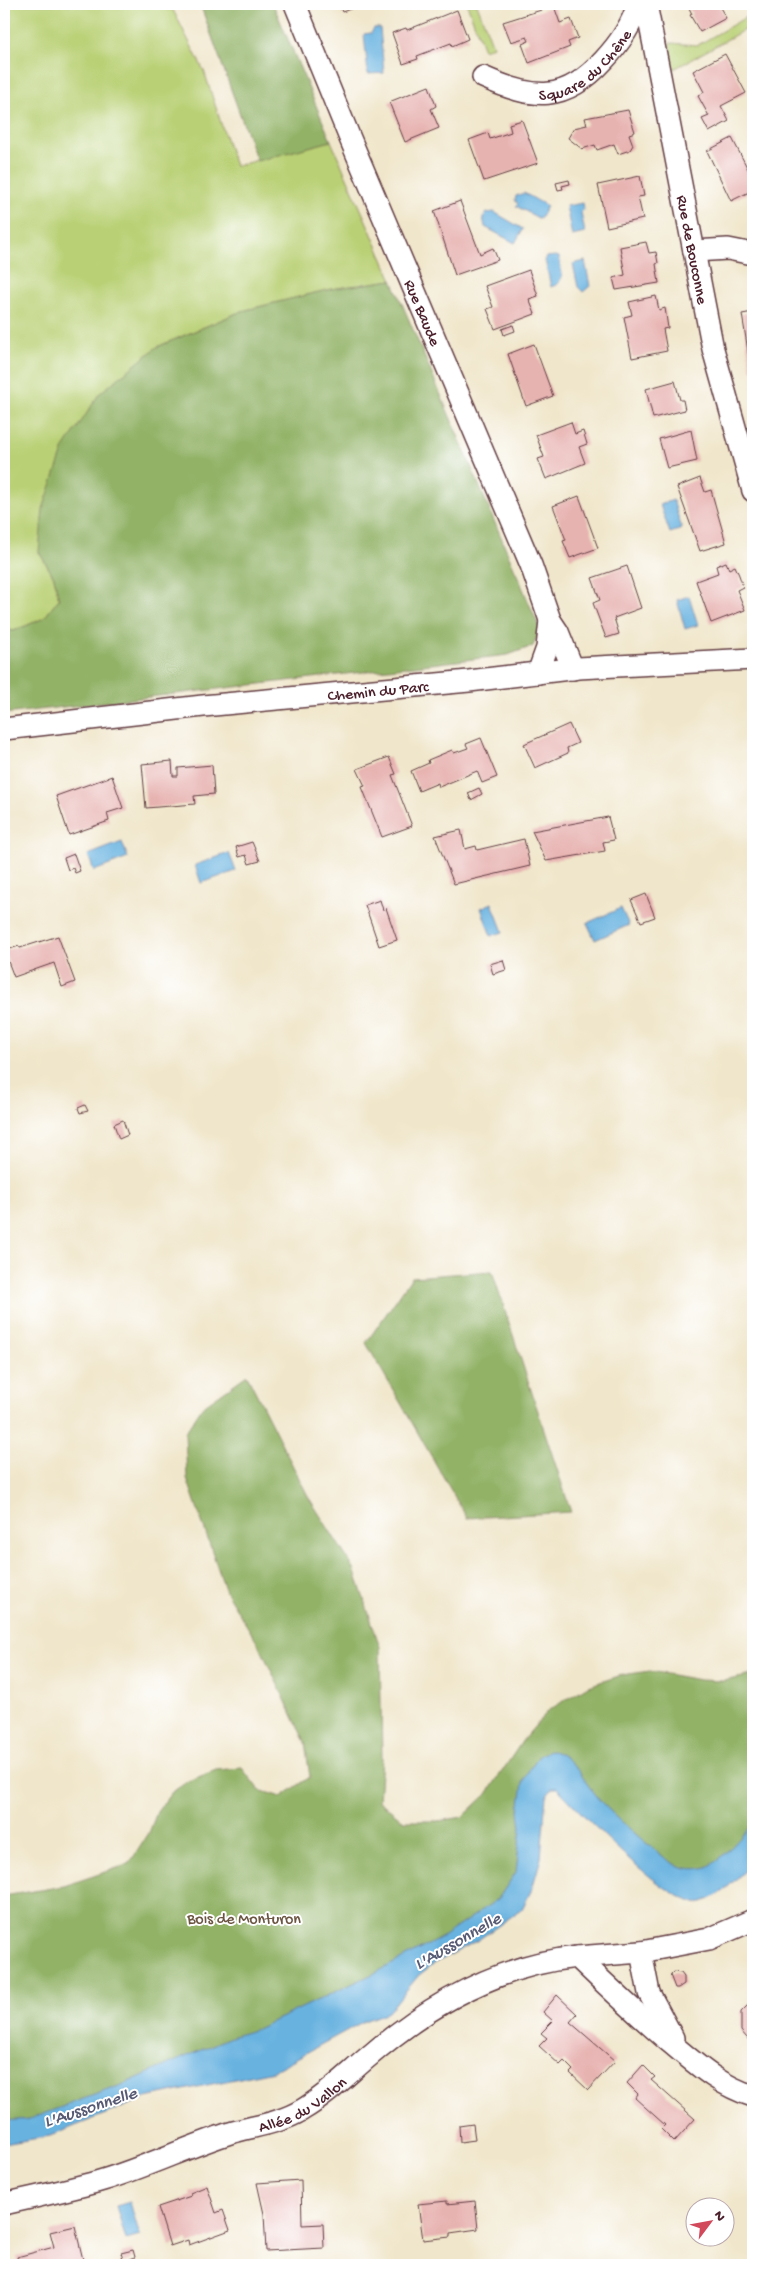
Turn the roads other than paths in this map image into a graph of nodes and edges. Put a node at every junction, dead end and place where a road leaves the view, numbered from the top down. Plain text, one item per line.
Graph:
1 (295, 4) edge
2 (638, 4) edge
3 (646, 4) edge
4 (483, 76) dead end
5 (694, 251) junction
6 (753, 254) edge
7 (753, 491) edge
8 (550, 620) junction
9 (753, 659) edge
10 (574, 669) junction
11 (538, 673) junction
12 (4, 729) edge
13 (753, 1920) edge
14 (641, 1952) junction
15 (577, 1957) junction
16 (679, 2049) junction
17 (753, 2096) edge
18 (4, 2204) edge

1 - 8 street, Rue Baude
2 - 4 street, Square du Chêne
3 - 5 street, Rue de Bouconne
5 - 6 street
5 - 7 street, Rue de Bouconne
8 - 10 street, Rue Baude
8 - 11 street, Rue Baude
9 - 10 street, Chemin du Parc
10 - 11 street, Chemin du Parc
11 - 12 street, Chemin du Parc
13 - 14 street, Allée du Vallon
14 - 15 street, Allée du Vallon
14 - 16 street
15 - 16 street
15 - 18 street, Allée du Vallon
16 - 17 street

